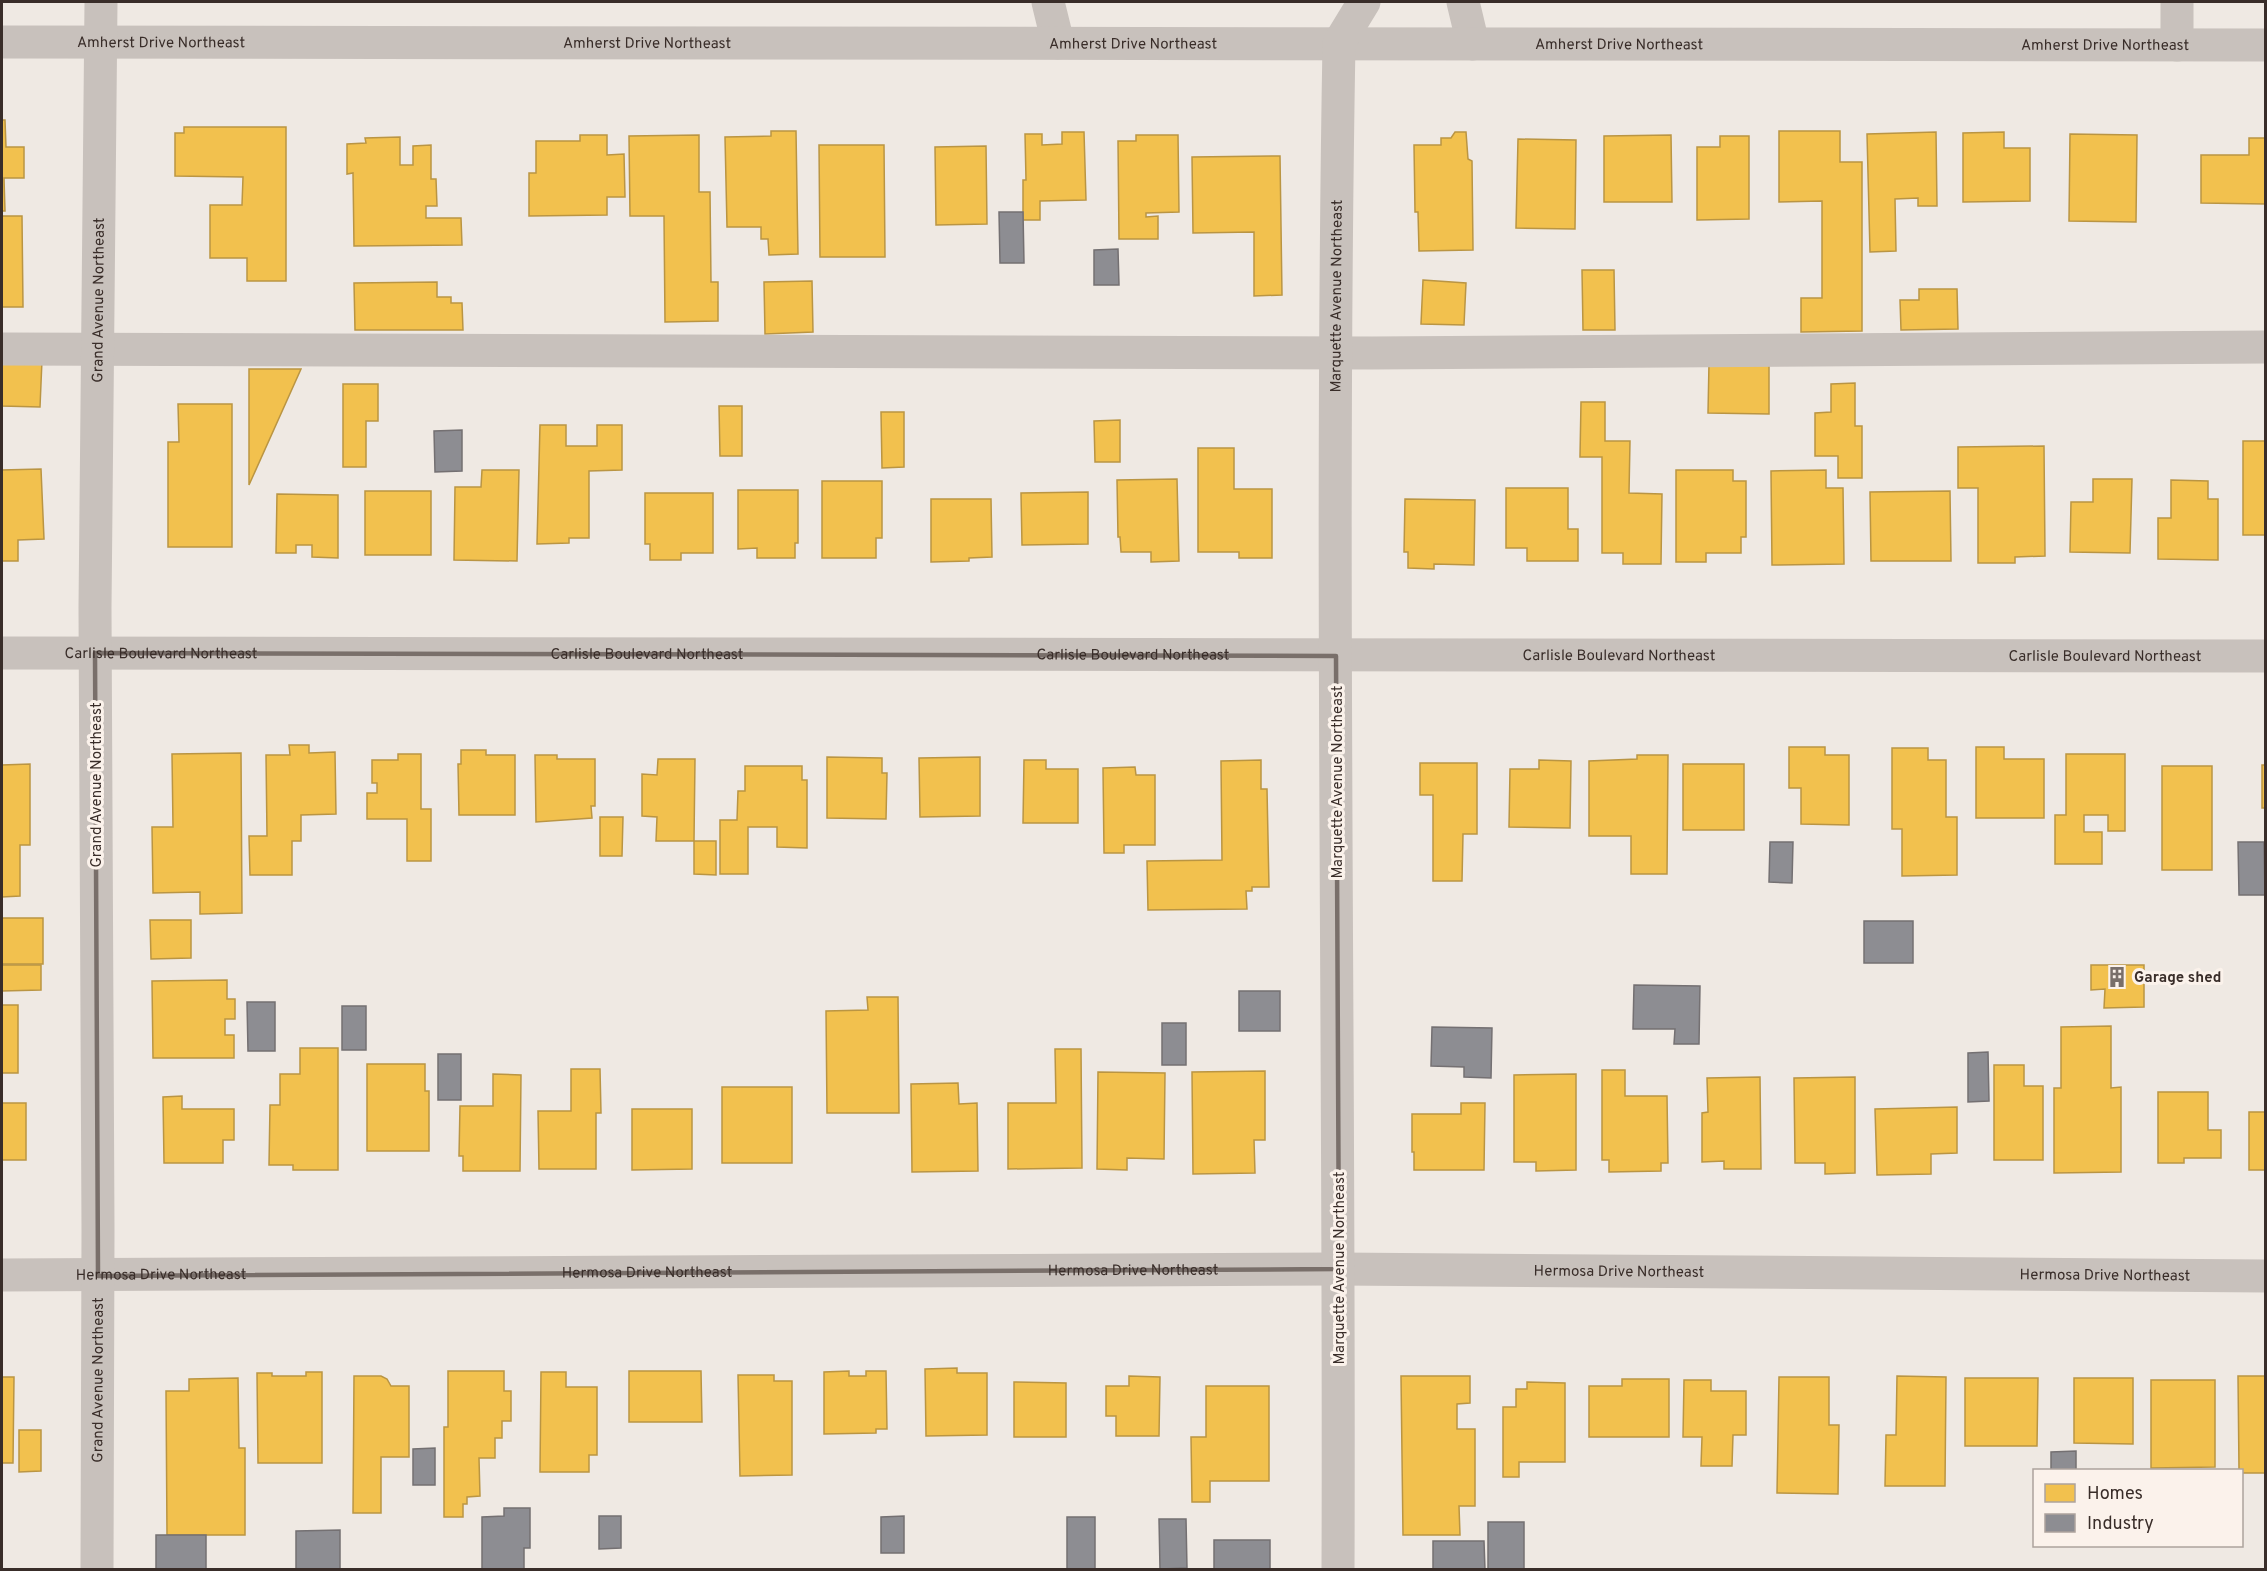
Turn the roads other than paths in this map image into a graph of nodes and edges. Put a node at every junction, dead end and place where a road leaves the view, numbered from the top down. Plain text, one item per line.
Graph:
1 (101, 2) edge
2 (1048, 2) edge
3 (1364, 2) edge
4 (1463, 2) edge
5 (2177, 2) edge
6 (2, 42) edge
7 (101, 43) junction
8 (1058, 43) junction
9 (1338, 43) junction
10 (1473, 44) junction
11 (2177, 45) junction
12 (2265, 45) edge
13 (2265, 347) edge
14 (2, 349) edge
15 (97, 349) junction
16 (1336, 353) junction
17 (2, 652) edge
18 (96, 653) junction
19 (1336, 656) junction
20 (2265, 656) edge
21 (1339, 1269) junction
22 (2, 1275) edge
23 (98, 1276) junction
24 (2265, 1276) edge
25 (97, 1569) edge
26 (1338, 1569) edge

1 - 7 street, Grand Avenue Northeast
2 - 8 street
3 - 9 street
4 - 10 street
5 - 11 street
6 - 7 street, Amherst Drive Northeast
7 - 8 street, Amherst Drive Northeast
7 - 15 street, Grand Avenue Northeast
8 - 9 street, Amherst Drive Northeast
9 - 10 street, Amherst Drive Northeast
9 - 16 street, Marquette Avenue Northeast
10 - 11 street, Amherst Drive Northeast
11 - 12 street, Amherst Drive Northeast
13 - 16 street
14 - 15 street
15 - 16 street
15 - 18 street, Grand Avenue Northeast
16 - 19 street, Marquette Avenue Northeast
17 - 18 street, Carlisle Boulevard Northeast
18 - 19 street, Carlisle Boulevard Northeast
18 - 23 street, Grand Avenue Northeast
19 - 20 street, Carlisle Boulevard Northeast
19 - 21 street, Marquette Avenue Northeast
21 - 23 street, Hermosa Drive Northeast
21 - 24 street, Hermosa Drive Northeast
21 - 26 street, Marquette Avenue Northeast
22 - 23 street, Hermosa Drive Northeast
23 - 25 street, Grand Avenue Northeast

